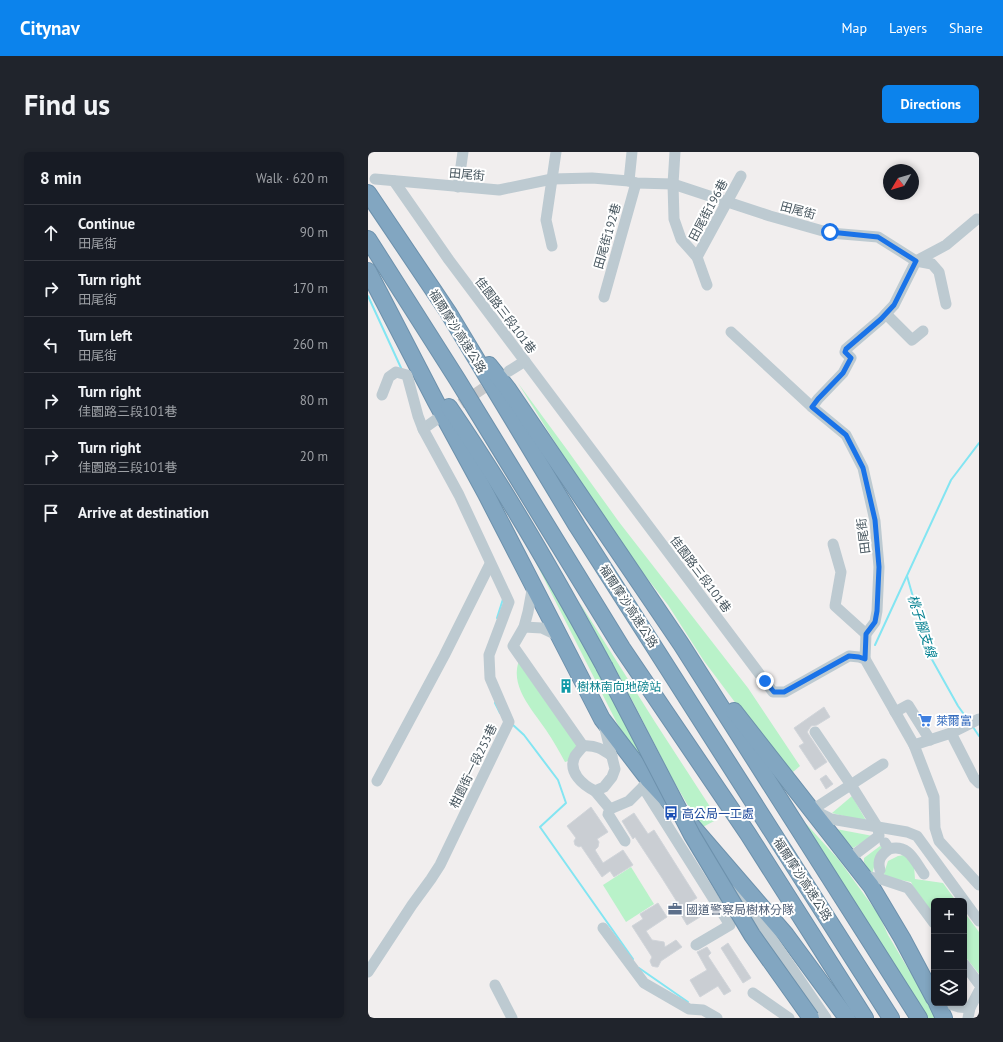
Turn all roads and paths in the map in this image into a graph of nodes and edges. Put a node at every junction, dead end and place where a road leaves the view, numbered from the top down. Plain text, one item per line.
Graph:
1 (463, 152) edge
2 (556, 152) edge
3 (632, 152) edge
4 (675, 152) edge
5 (741, 176) dead end
6 (375, 179) dead end
7 (552, 179) junction
8 (394, 181) junction
9 (632, 182) junction
10 (673, 184) junction
11 (458, 187) junction
12 (368, 193) edge
13 (727, 202) junction
14 (977, 219) dead end
15 (368, 239) edge
16 (552, 246) dead end
17 (698, 258) junction
18 (916, 261) junction
19 (368, 271) edge
20 (707, 285) dead end
21 (604, 297) dead end
22 (946, 304) dead end
23 (448, 312) junction
24 (886, 314) junction
25 (398, 328) junction
26 (923, 331) dead end
27 (731, 332) dead end
28 (525, 361) junction
29 (509, 371) dead end
30 (382, 395) dead end
31 (812, 407) junction
32 (437, 419) tunnel mouth
33 (423, 429) junction
34 (833, 544) dead end
35 (490, 564) junction
36 (533, 584) junction
37 (524, 627) junction
38 (866, 634) junction
39 (559, 636) junction
40 (681, 644) junction
41 (865, 659) junction
42 (895, 712) junction
43 (602, 719) junction
44 (979, 719) edge
45 (815, 732) dead end
46 (951, 733) junction
47 (930, 740) junction
48 (914, 745) junction
49 (583, 746) junction
50 (612, 756) junction
51 (883, 764) dead end
52 (377, 781) dead end
53 (646, 783) junction
54 (979, 783) edge
55 (852, 785) junction
56 (595, 790) junction
57 (610, 809) junction
58 (812, 810) junction
59 (879, 832) junction
60 (625, 841) dead end
61 (889, 849) junction
62 (713, 850) junction
63 (850, 858) junction
64 (880, 870) dead end
65 (924, 874) dead end
66 (864, 876) junction
67 (979, 885) edge
68 (931, 919) edge
69 (979, 921) edge
70 (603, 928) dead end
71 (696, 945) dead end
72 (967, 968) edge
73 (368, 972) edge
74 (979, 984) edge
75 (495, 985) dead end
76 (979, 991) edge
77 (931, 992) edge
78 (753, 993) dead end
79 (938, 1006) edge
80 (956, 1006) edge
81 (969, 1013) edge
82 (512, 1018) edge
83 (717, 1018) edge
84 (789, 1018) edge
85 (811, 1018) edge
86 (826, 1018) edge
87 (847, 1018) edge
88 (865, 1018) edge
89 (891, 1018) edge
90 (920, 1018) edge
91 (944, 1018) edge

1 - 11 street
2 - 7 street
3 - 9 street, 田尾街192巷
4 - 10 street
5 - 13 street, 田尾街196巷
6 - 8 street, 田尾街
7 - 9 street, 田尾街
7 - 11 street, 田尾街
7 - 16 street
8 - 11 street, 田尾街
8 - 28 street, 佳園路三段101巷
9 - 10 street, 田尾街
9 - 21 street, 田尾街192巷
10 - 13 street, 田尾街
10 - 17 street
12 - 23 highway, 福爾摩沙高速公路
13 - 17 street, 田尾街196巷
13 - 18 street, 田尾街
14 - 18 street
15 - 88 highway, 福爾摩沙高速公路
17 - 20 street
18 - 22 street, 田尾街
18 - 24 street
19 - 25 highway
23 - 40 highway
23 - 89 highway, 福爾摩沙高速公路
24 - 26 street
24 - 31 street
25 - 36 highway
25 - 85 highway, bridge
27 - 31 street, 田尾街
28 - 29 street
28 - 41 street, 佳園路三段101巷
30 - 33 street, 柑園街一段253巷
31 - 38 street, 田尾街
32 - 33 street
33 - 35 street, 柑園街一段253巷
34 - 38 street
35 - 52 street
35 - 73 street, 柑園街一段253巷
36 - 37 street
36 - 39 highway
37 - 39 street
37 - 49 street
38 - 41 street, 田尾街
39 - 43 highway
40 - 58 highway
40 - 90 highway
41 - 42 street
42 - 47 street
42 - 48 street
43 - 50 street
43 - 53 highway
44 - 46 street
45 - 55 street
46 - 47 street
46 - 54 street
47 - 48 street
48 - 67 street
49 - 50 street
49 - 56 street
50 - 56 street
51 - 55 street
53 - 57 street
53 - 62 highway
53 - 71 street
55 - 58 street
55 - 59 street
56 - 57 street
57 - 60 street
58 - 59 street
58 - 63 highway
59 - 61 street
59 - 63 street
59 - 69 street
61 - 64 street
61 - 65 street
62 - 86 street
62 - 87 highway
63 - 66 highway
66 - 68 street
66 - 77 highway
70 - 83 street
72 - 74 street
75 - 82 street
76 - 81 street
78 - 84 street
79 - 91 highway
80 - 81 street

